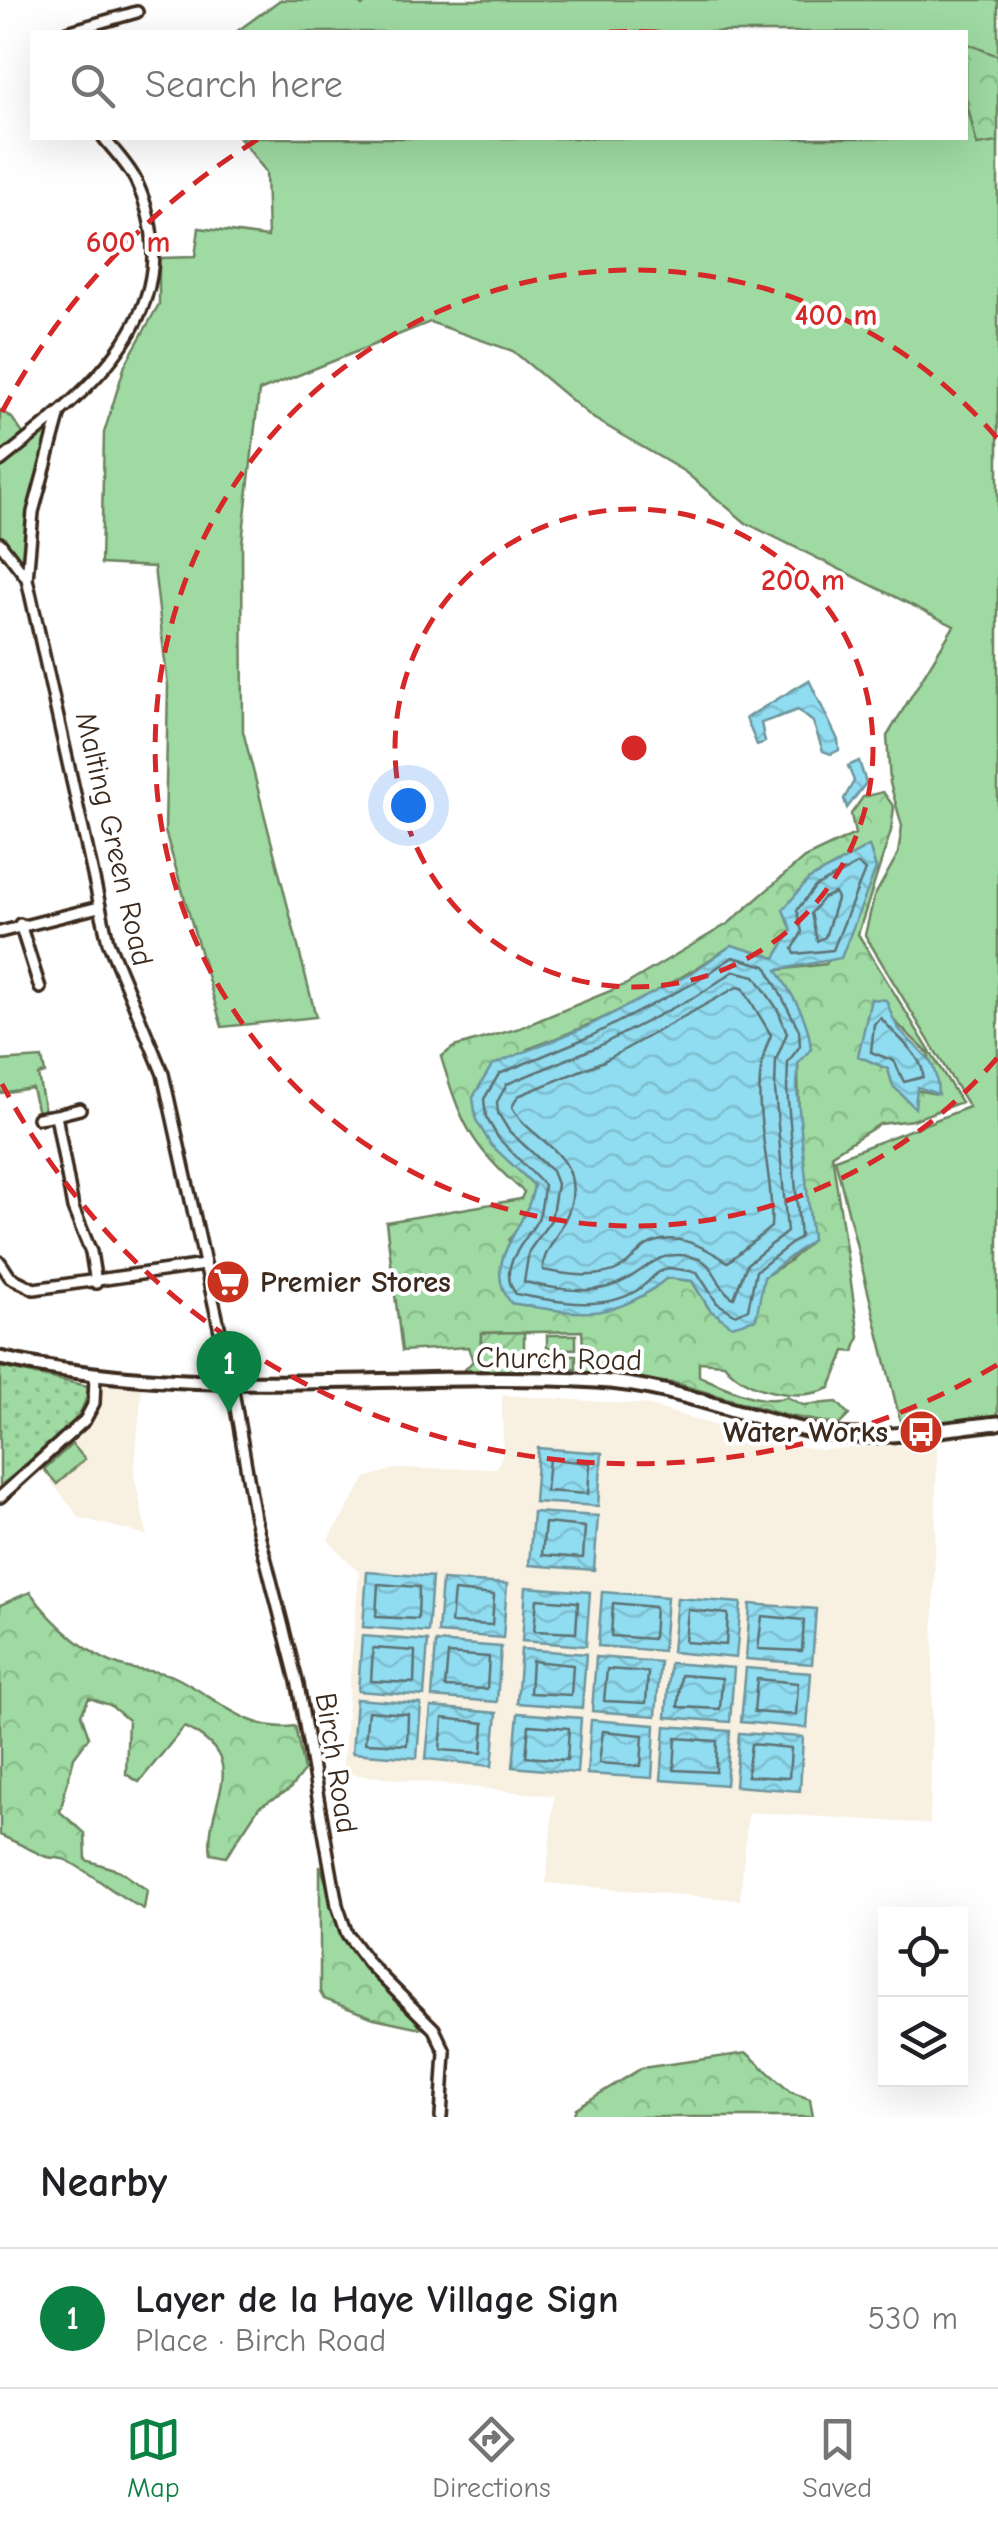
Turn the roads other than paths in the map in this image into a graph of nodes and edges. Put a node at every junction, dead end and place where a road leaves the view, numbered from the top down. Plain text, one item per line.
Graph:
1 (137, 12) dead end
2 (74, 30) edge
3 (106, 140) edge
4 (59, 416) junction
5 (33, 436) junction
6 (50, 444) junction
7 (0, 461) edge
8 (0, 543) edge
9 (27, 579) junction
10 (99, 907) junction
11 (20, 924) junction
12 (0, 932) edge
13 (40, 988) dead end
14 (80, 1109) dead end
15 (56, 1115) junction
16 (38, 1118) dead end
17 (0, 1262) edge
18 (204, 1265) junction
19 (96, 1283) junction
20 (0, 1358) edge
21 (95, 1376) junction
22 (232, 1386) junction
23 (998, 1423) edge
24 (0, 1498) edge
25 (442, 2117) edge

1 - 2 street
3 - 4 street
4 - 5 street
4 - 6 street, Malting Green Road
5 - 6 street
5 - 7 street
6 - 9 street, Malting Green Road
8 - 9 street
9 - 10 street, Malting Green Road
10 - 11 street
10 - 18 street, Malting Green Road
11 - 12 street
11 - 13 street
14 - 15 street
15 - 16 street
15 - 19 street
17 - 19 street
18 - 19 street
18 - 22 street, Malting Green Road
20 - 21 main road, Church Road
21 - 22 main road, Church Road
21 - 24 street
22 - 23 main road, Church Road
22 - 25 street, Birch Road

